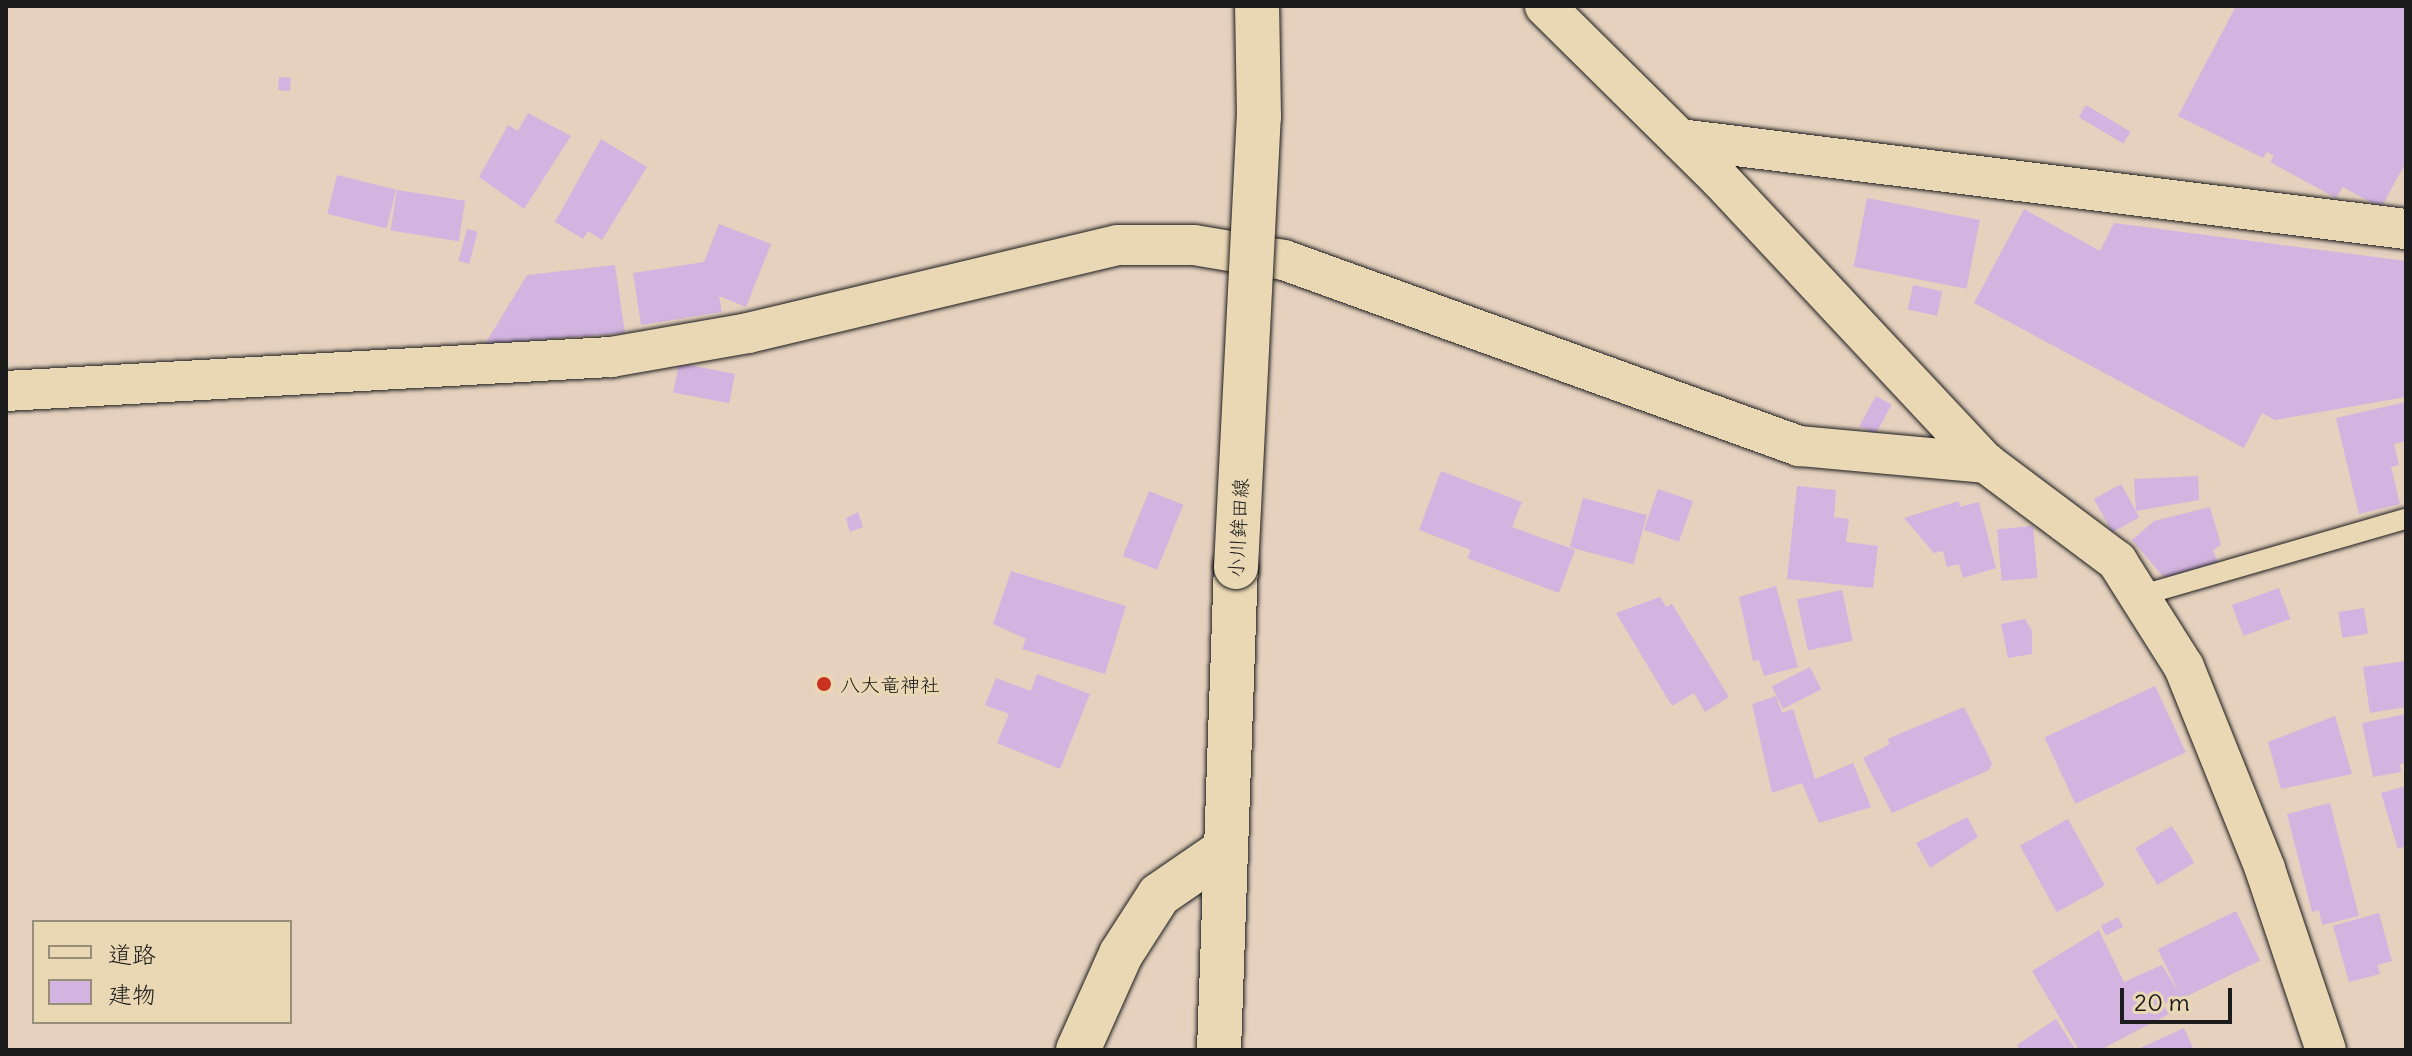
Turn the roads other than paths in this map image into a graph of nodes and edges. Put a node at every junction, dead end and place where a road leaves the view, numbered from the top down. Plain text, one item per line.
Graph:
1 (1257, 6) edge
2 (1545, 6) edge
3 (1680, 139) junction
4 (2406, 229) edge
5 (6, 391) edge
6 (1986, 463) junction
7 (2406, 519) edge
8 (2142, 595) junction
9 (1226, 849) junction
10 (1078, 1050) edge
11 (1219, 1050) edge
12 (2326, 1050) edge

1 - 9 main road, 小川鉾田線, bridge
2 - 3 street
3 - 4 street
3 - 6 street
5 - 6 street
6 - 8 street
7 - 8 lane
8 - 12 street
9 - 10 main road
9 - 11 main road, 小川鉾田線

